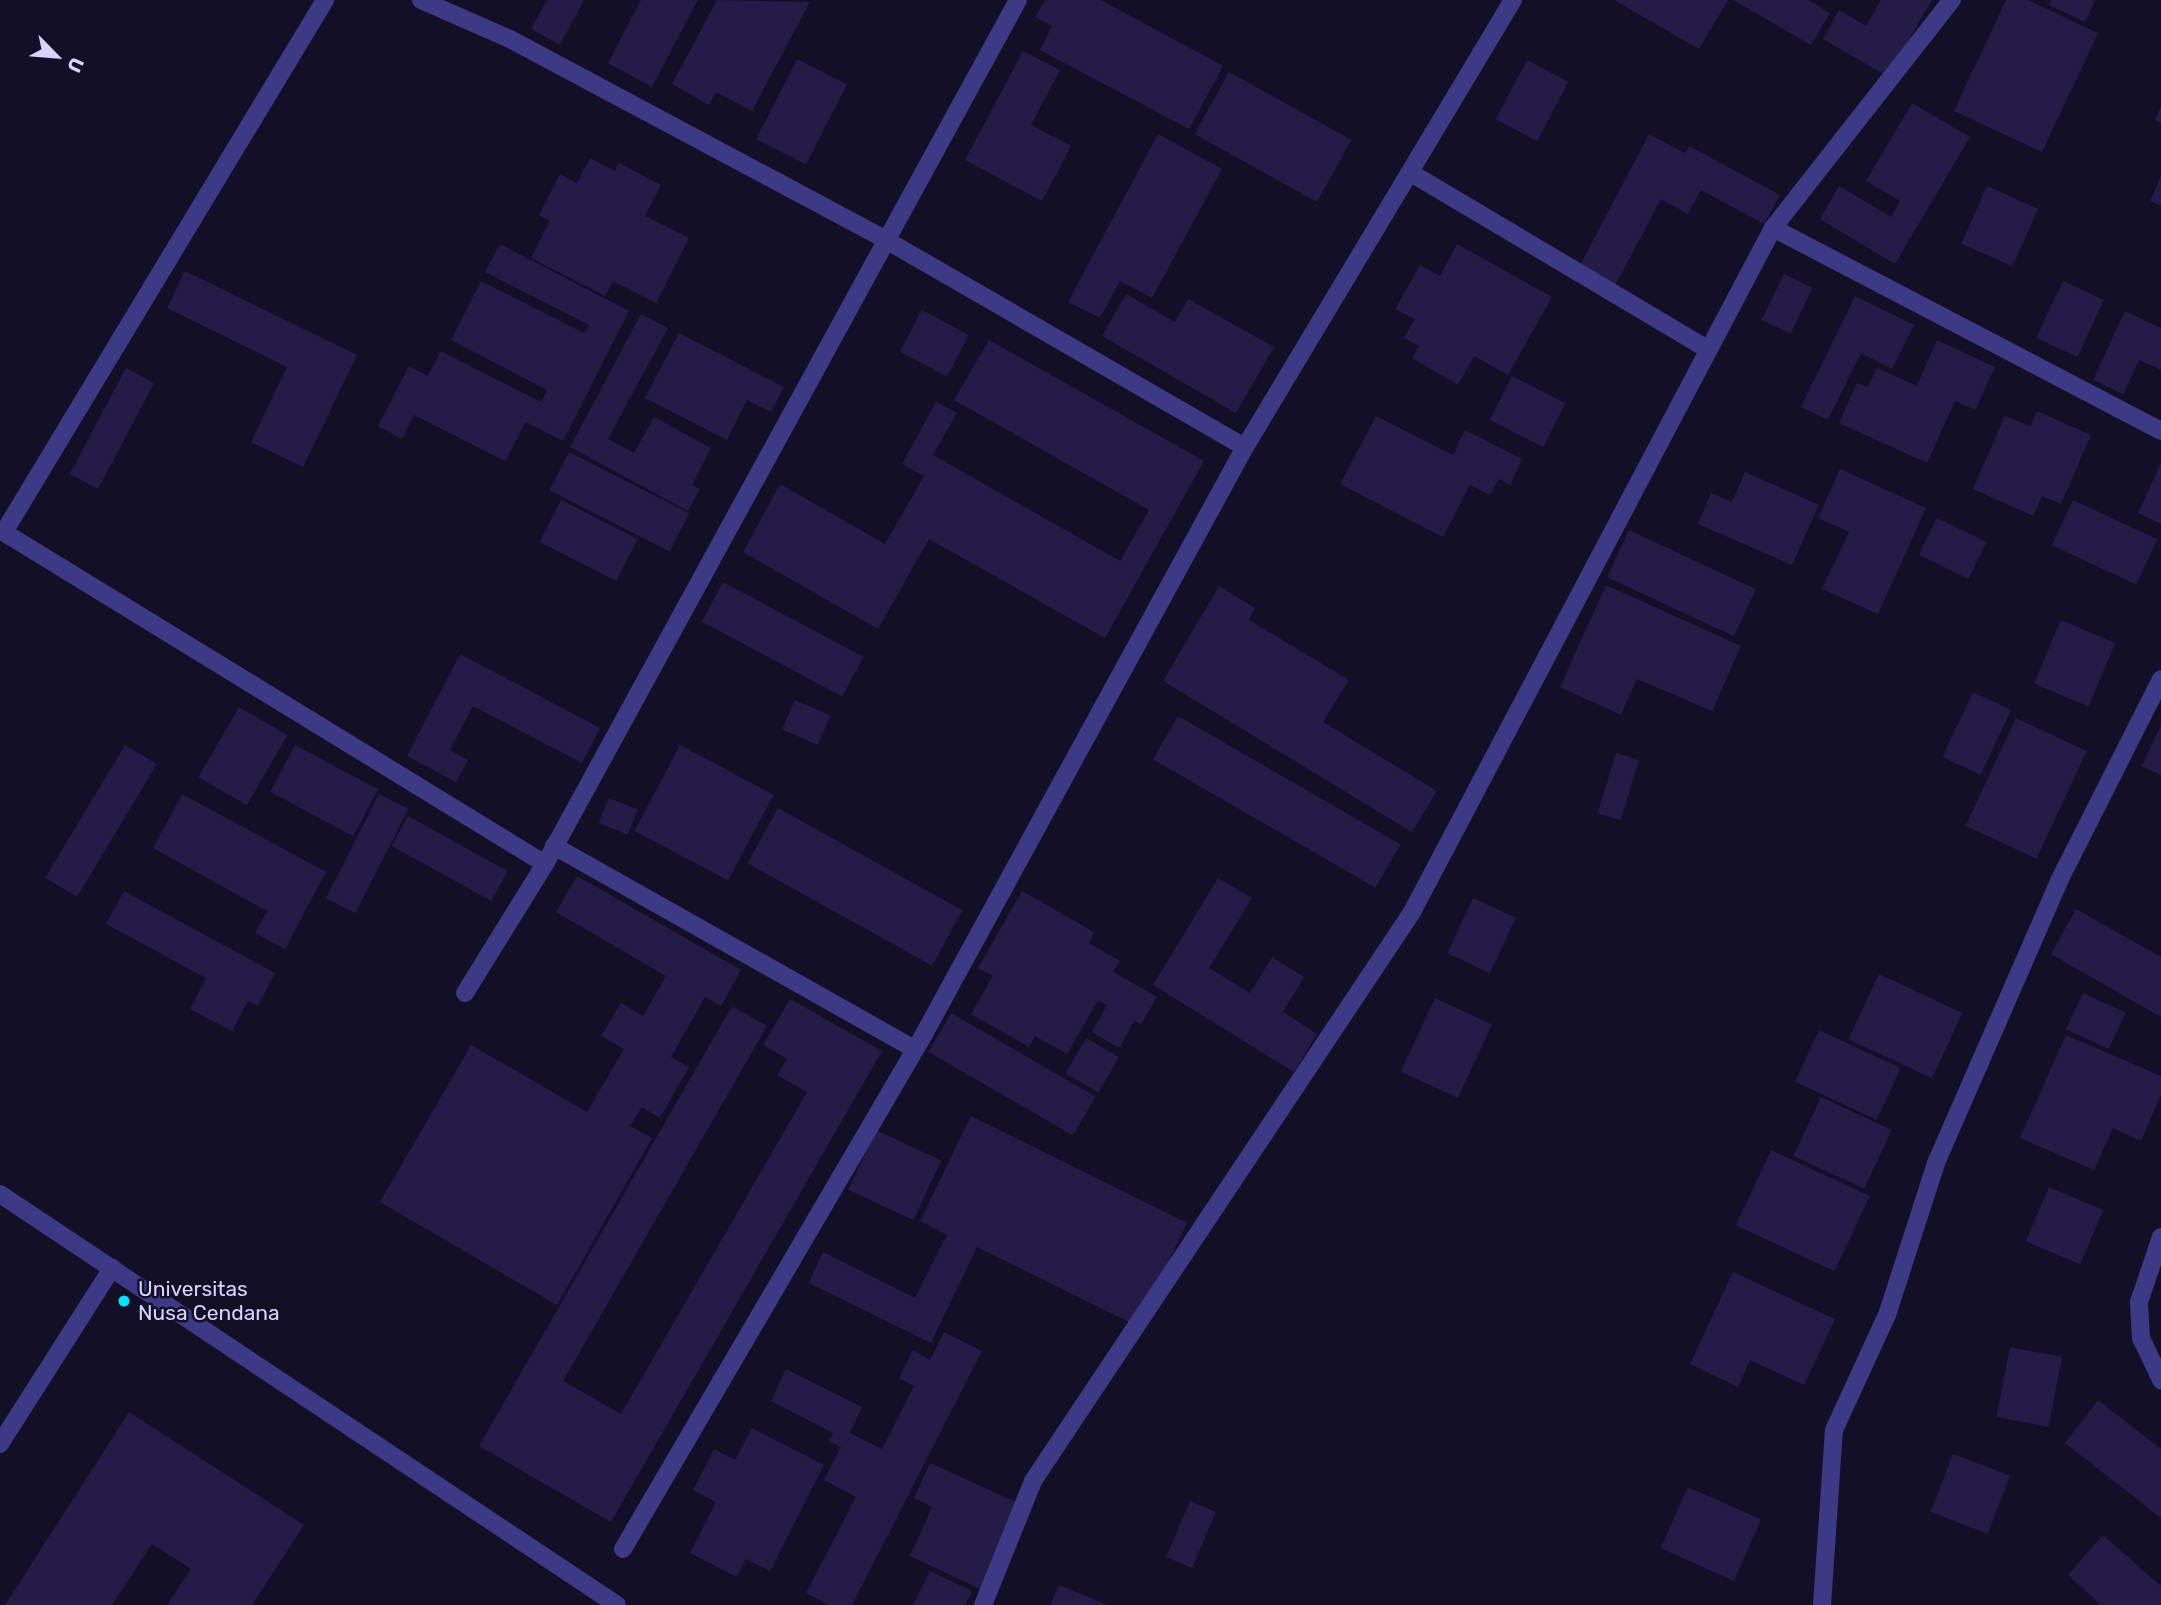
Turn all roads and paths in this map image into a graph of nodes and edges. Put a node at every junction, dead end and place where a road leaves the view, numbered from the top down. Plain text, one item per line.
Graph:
1 (325, 0) edge
2 (421, 0) edge
3 (1018, 0) edge
4 (1513, 0) edge
5 (1952, 0) edge
6 (1411, 173) junction
7 (1773, 228) junction
8 (886, 240) junction
9 (1708, 349) junction
10 (2161, 431) edge
11 (1245, 447) junction
12 (2, 531) edge
13 (2161, 678) edge
14 (554, 846) junction
15 (545, 864) junction
16 (465, 993) dead end
17 (915, 1049) junction
18 (0, 1194) edge
19 (2161, 1237) edge
20 (112, 1268) junction
21 (2161, 1380) edge
22 (0, 1444) edge
23 (623, 1549) dead end
24 (617, 1605) edge
25 (983, 1605) edge
26 (1822, 1605) edge

1 - 12 street
2 - 8 street
3 - 8 street
4 - 6 street
5 - 7 street
6 - 9 street
6 - 11 street
7 - 9 street
7 - 10 street
8 - 11 street
8 - 14 street
9 - 25 street
11 - 17 street
12 - 15 street
13 - 26 street
14 - 15 street
14 - 17 street
15 - 16 street
17 - 23 street
18 - 20 street
19 - 21 street
20 - 22 street
20 - 24 street

